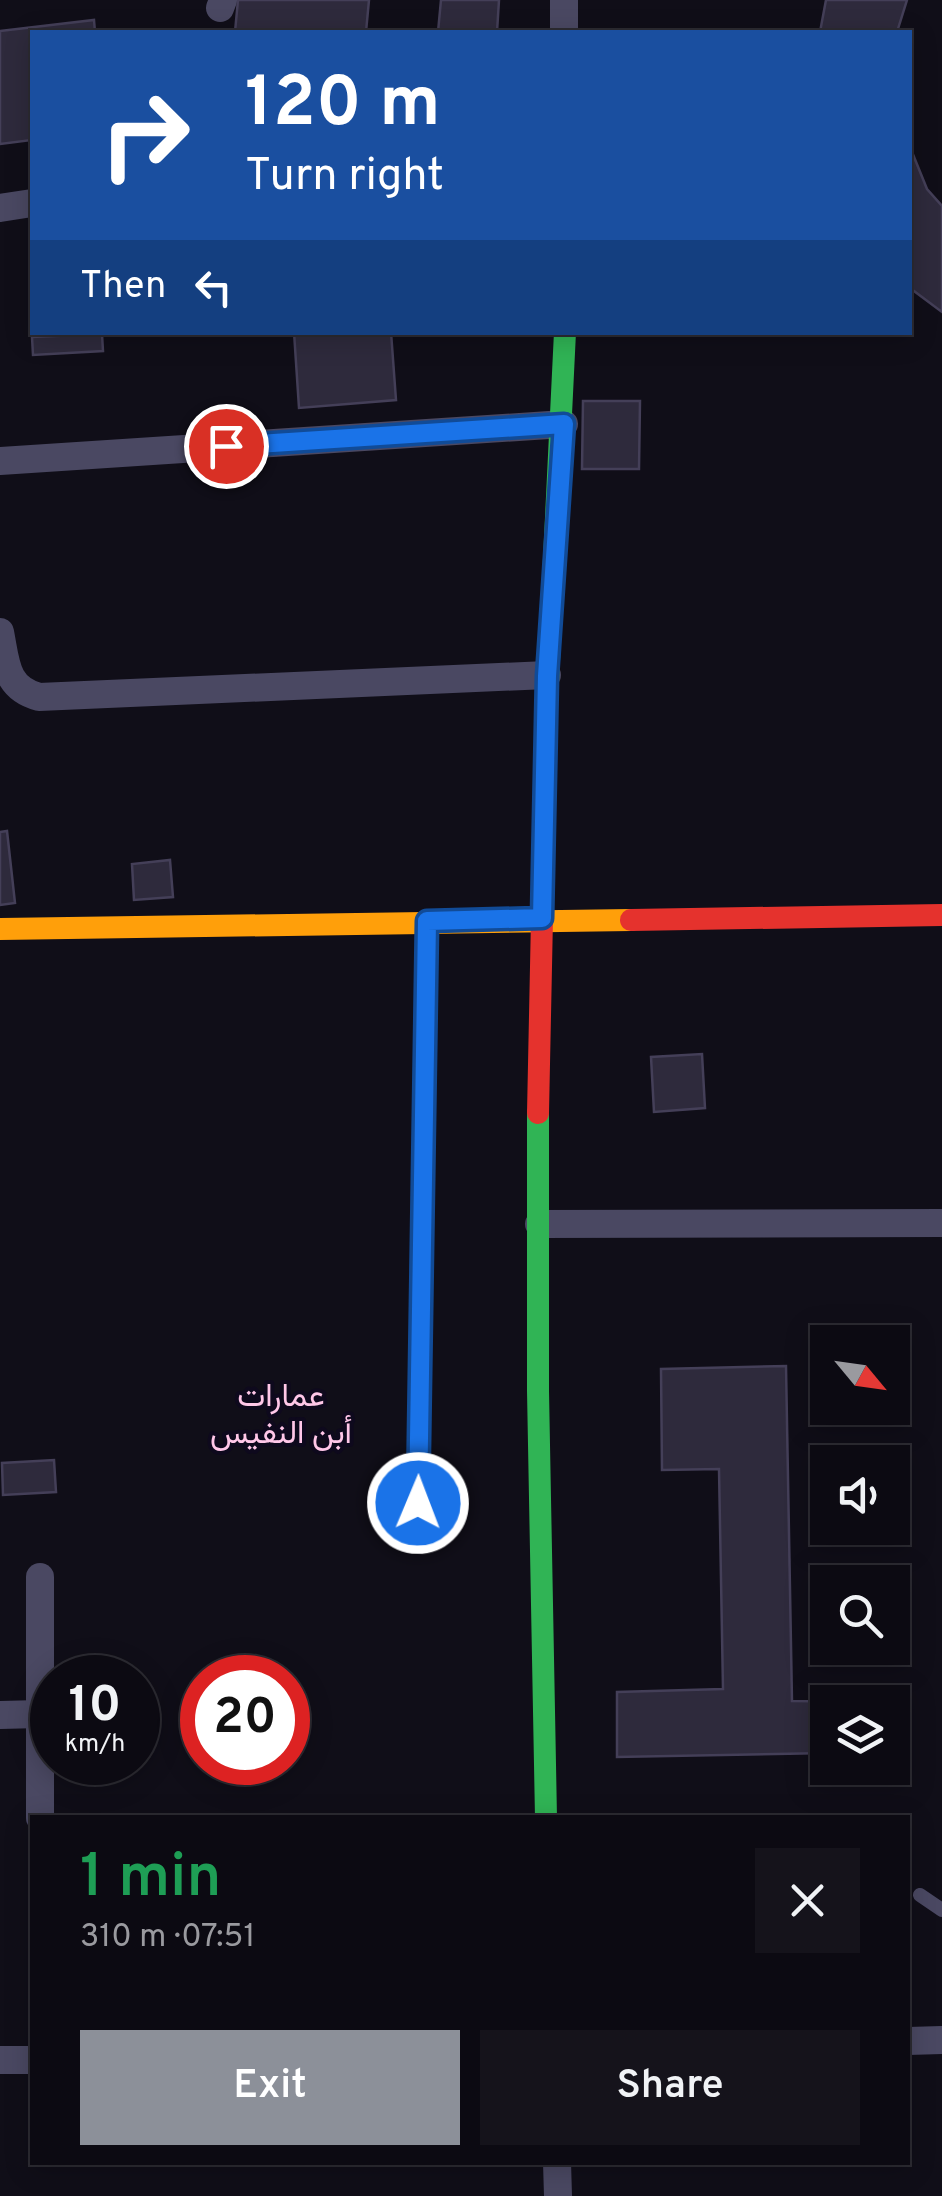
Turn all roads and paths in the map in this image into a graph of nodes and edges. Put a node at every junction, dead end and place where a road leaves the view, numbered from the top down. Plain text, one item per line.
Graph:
1 (564, 0) edge
2 (564, 30) edge
3 (30, 203) edge
4 (0, 208) edge
5 (564, 335) edge
6 (564, 424) junction
7 (0, 460) edge
8 (0, 632) edge
9 (547, 676) junction
10 (942, 915) edge
11 (542, 918) junction
12 (427, 921) junction
13 (0, 929) edge
14 (942, 1222) edge
15 (540, 1224) junction
16 (418, 1503) dead end
17 (40, 1577) dead end
18 (40, 1655) edge
19 (30, 1714) edge
20 (0, 1715) edge
21 (40, 1785) edge
22 (40, 1815) edge
23 (546, 1815) edge
24 (920, 1895) dead end
25 (942, 1910) edge
26 (942, 2040) edge
27 (910, 2041) edge
28 (0, 2060) edge
29 (30, 2060) edge
30 (557, 2165) edge
31 (558, 2196) edge

1 - 2 street
3 - 4 street
5 - 6 street
6 - 7 street
6 - 9 street
8 - 9 street
9 - 11 street
10 - 11 street
11 - 12 street
11 - 15 street
12 - 13 street
12 - 16 lane
14 - 15 street
15 - 23 street
17 - 18 street
19 - 20 street
21 - 22 street
24 - 25 lane
26 - 27 street
28 - 29 street
30 - 31 street

